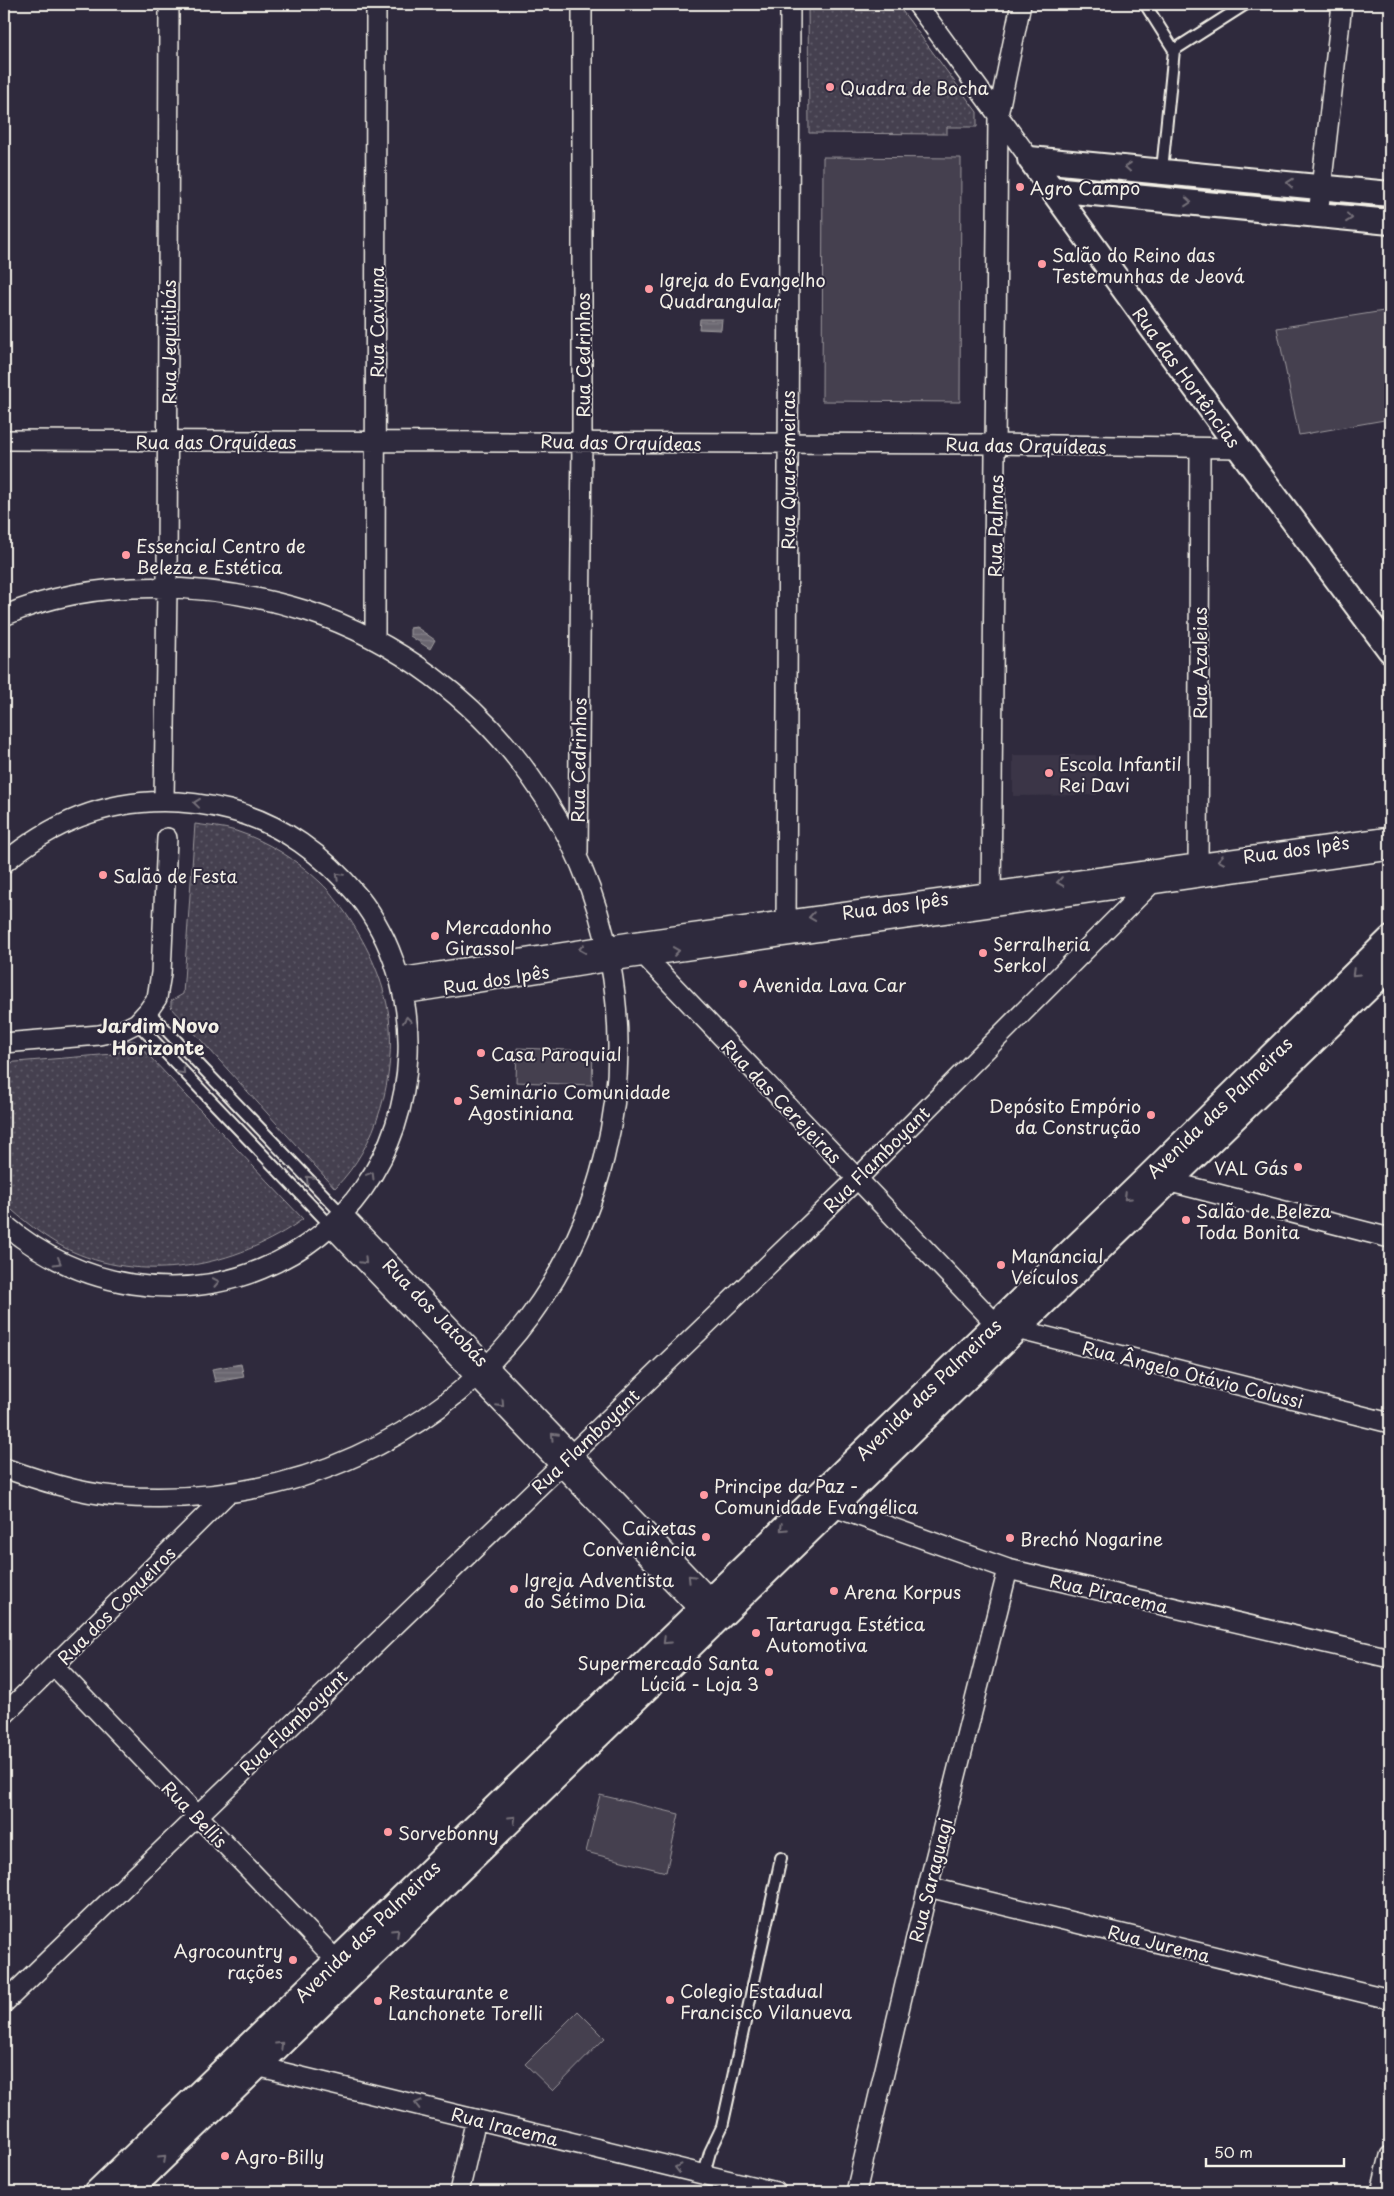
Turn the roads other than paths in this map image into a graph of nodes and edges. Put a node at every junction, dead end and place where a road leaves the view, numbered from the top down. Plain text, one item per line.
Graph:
1 (169, 4) edge
2 (376, 4) edge
3 (582, 4) edge
4 (790, 4) edge
5 (917, 4) edge
6 (1021, 4) edge
7 (1145, 4) edge
8 (1246, 4) edge
9 (1342, 4) edge
10 (1174, 50) junction
11 (998, 115) junction
12 (1030, 159) junction
13 (1162, 170) junction
14 (1321, 186) junction
15 (1052, 189) junction
16 (1390, 194) edge
17 (1318, 215) junction
18 (1390, 222) edge
19 (4, 440) edge
20 (168, 441) junction
21 (376, 441) junction
22 (582, 441) junction
23 (787, 444) junction
24 (996, 444) junction
25 (1200, 448) junction
26 (1239, 448) junction
27 (167, 587) junction
28 (4, 616) edge
29 (375, 640) junction
30 (1390, 650) edge
31 (164, 800) junction
32 (1390, 836) edge
33 (167, 838) dead end
34 (1390, 850) edge
35 (578, 855) junction
36 (4, 862) edge
37 (1198, 870) junction
38 (1150, 877) junction
39 (992, 899) junction
40 (786, 928) junction
41 (1390, 939) edge
42 (631, 942) junction
43 (609, 953) junction
44 (644, 956) junction
45 (1390, 967) edge
46 (402, 986) junction
47 (142, 1017) junction
48 (4, 1043) edge
49 (857, 1179) junction
50 (1158, 1179) junction
51 (336, 1220) junction
52 (4, 1224) edge
53 (1390, 1238) edge
54 (1006, 1327) junction
55 (481, 1371) junction
56 (1390, 1423) edge
57 (566, 1460) junction
58 (4, 1468) edge
59 (227, 1494) junction
60 (834, 1508) junction
61 (1008, 1569) junction
62 (712, 1611) junction
63 (1390, 1658) edge
64 (54, 1666) junction
65 (4, 1715) edge
66 (196, 1815) junction
67 (781, 1858) dead end
68 (928, 1887) junction
69 (334, 1973) junction
70 (1390, 1999) edge
71 (4, 2003) edge
72 (233, 2060) junction
73 (259, 2066) junction
74 (476, 2118) junction
75 (1390, 2156) edge
76 (704, 2174) junction
77 (97, 2192) edge
78 (128, 2192) edge
79 (459, 2192) edge
80 (776, 2192) edge
81 (856, 2192) edge
82 (1381, 2192) edge

1 - 20 street, Rua Jequitibás
2 - 21 street, Rua Caviuna
3 - 22 street, Rua Cedrinhos
4 - 23 street, Rua Quaresmeiras
5 - 11 street, Rua das Hortências
6 - 11 street, Rua Palmas
7 - 10 lane
8 - 10 lane
9 - 14 street
10 - 13 lane
11 - 12 street, Rua das Hortências
11 - 24 street, Rua Palmas
13 -> 12 street
12 - 15 street, Rua das Hortências
14 -> 13 street
14 - 16 street
14 - 17 street
15 -> 17 street
15 - 26 street, Rua das Hortências
17 -> 18 street
19 - 20 street, Rua das Orquídeas
20 - 21 street, Rua das Orquídeas
20 - 27 street, Rua Jequitibás
21 - 22 street, Rua das Orquídeas
21 - 29 street, Rua Caviuna
22 - 23 street, Rua das Orquídeas
22 - 35 street, Rua Cedrinhos
23 - 24 street, Rua das Orquídeas
23 - 40 street, Rua Quaresmeiras
24 - 25 street, Rua das Orquídeas
24 - 39 street, Rua Palmas
25 - 26 street, Rua das Orquídeas
25 - 37 street, Rua Azaleias
26 - 30 street, Rua das Hortências
27 - 28 street
27 - 29 street
27 - 31 street, Rua Jequitibás
29 - 35 street
31 - 36 street
46 -> 31 street
32 -> 37 street, Rua dos Ipês
33 - 47 street
34 - 37 street, Rua dos Ipês
35 - 43 street
37 - 38 street, Rua dos Ipês
38 - 39 street, Rua dos Ipês
38 - 49 street, Rua Flamboyant
39 - 40 street, Rua dos Ipês
40 - 42 street, Rua dos Ipês
44 -> 40 street, Rua dos Ipês
41 -> 50 street, Avenida das Palmeiras
42 - 43 street, Rua dos Ipês
42 - 44 street, Rua das Cerejeiras
43 - 44 street, Rua dos Ipês
43 - 46 street, Rua dos Ipês
43 - 55 street
44 - 49 street, Rua das Cerejeiras
45 - 50 street, Avenida das Palmeiras
51 -> 46 street
47 - 48 street
51 -> 47 lane, Rua dos Jatobás
47 -> 51 lane, Rua dos Jatobás
49 - 54 street, Rua das Cerejeiras
49 - 57 street, Rua Flamboyant
50 - 53 street
50 - 54 street, Avenida das Palmeiras
52 -> 51 street
51 - 55 street, Rua dos Jatobás
54 - 56 street, Rua Ângelo Otávio Colussi
54 - 60 street, Avenida das Palmeiras
54 -> 62 street, Avenida das Palmeiras
55 - 57 street, Rua dos Jatobás
55 - 59 street
57 - 62 street, Rua dos Jatobás
57 - 66 street, Rua Flamboyant
58 - 59 street
59 - 64 street, Rua dos Coqueiros
60 - 61 street, Rua Piracema
60 - 62 street, Avenida das Palmeiras
61 - 63 street, Rua Piracema
61 - 68 street, Rua Saraguagi
62 - 69 street, Avenida das Palmeiras
64 - 65 street, Rua dos Coqueiros
64 - 66 street, Rua Bellis
66 - 69 street, Rua Bellis
66 - 71 street, Rua Flamboyant
67 - 76 lane
68 - 70 street, Rua Jurema
68 - 81 street, Rua Saraguagi
69 - 72 street, Avenida das Palmeiras
73 -> 69 street, Avenida das Palmeiras
72 - 73 street, Rua Iracema
72 - 77 street, Avenida das Palmeiras
74 -> 73 street, Rua Iracema
78 -> 73 street, Avenida das Palmeiras
76 -> 74 street, Rua Iracema
74 - 79 street
75 - 82 street
76 - 80 street, Rua Iracema

